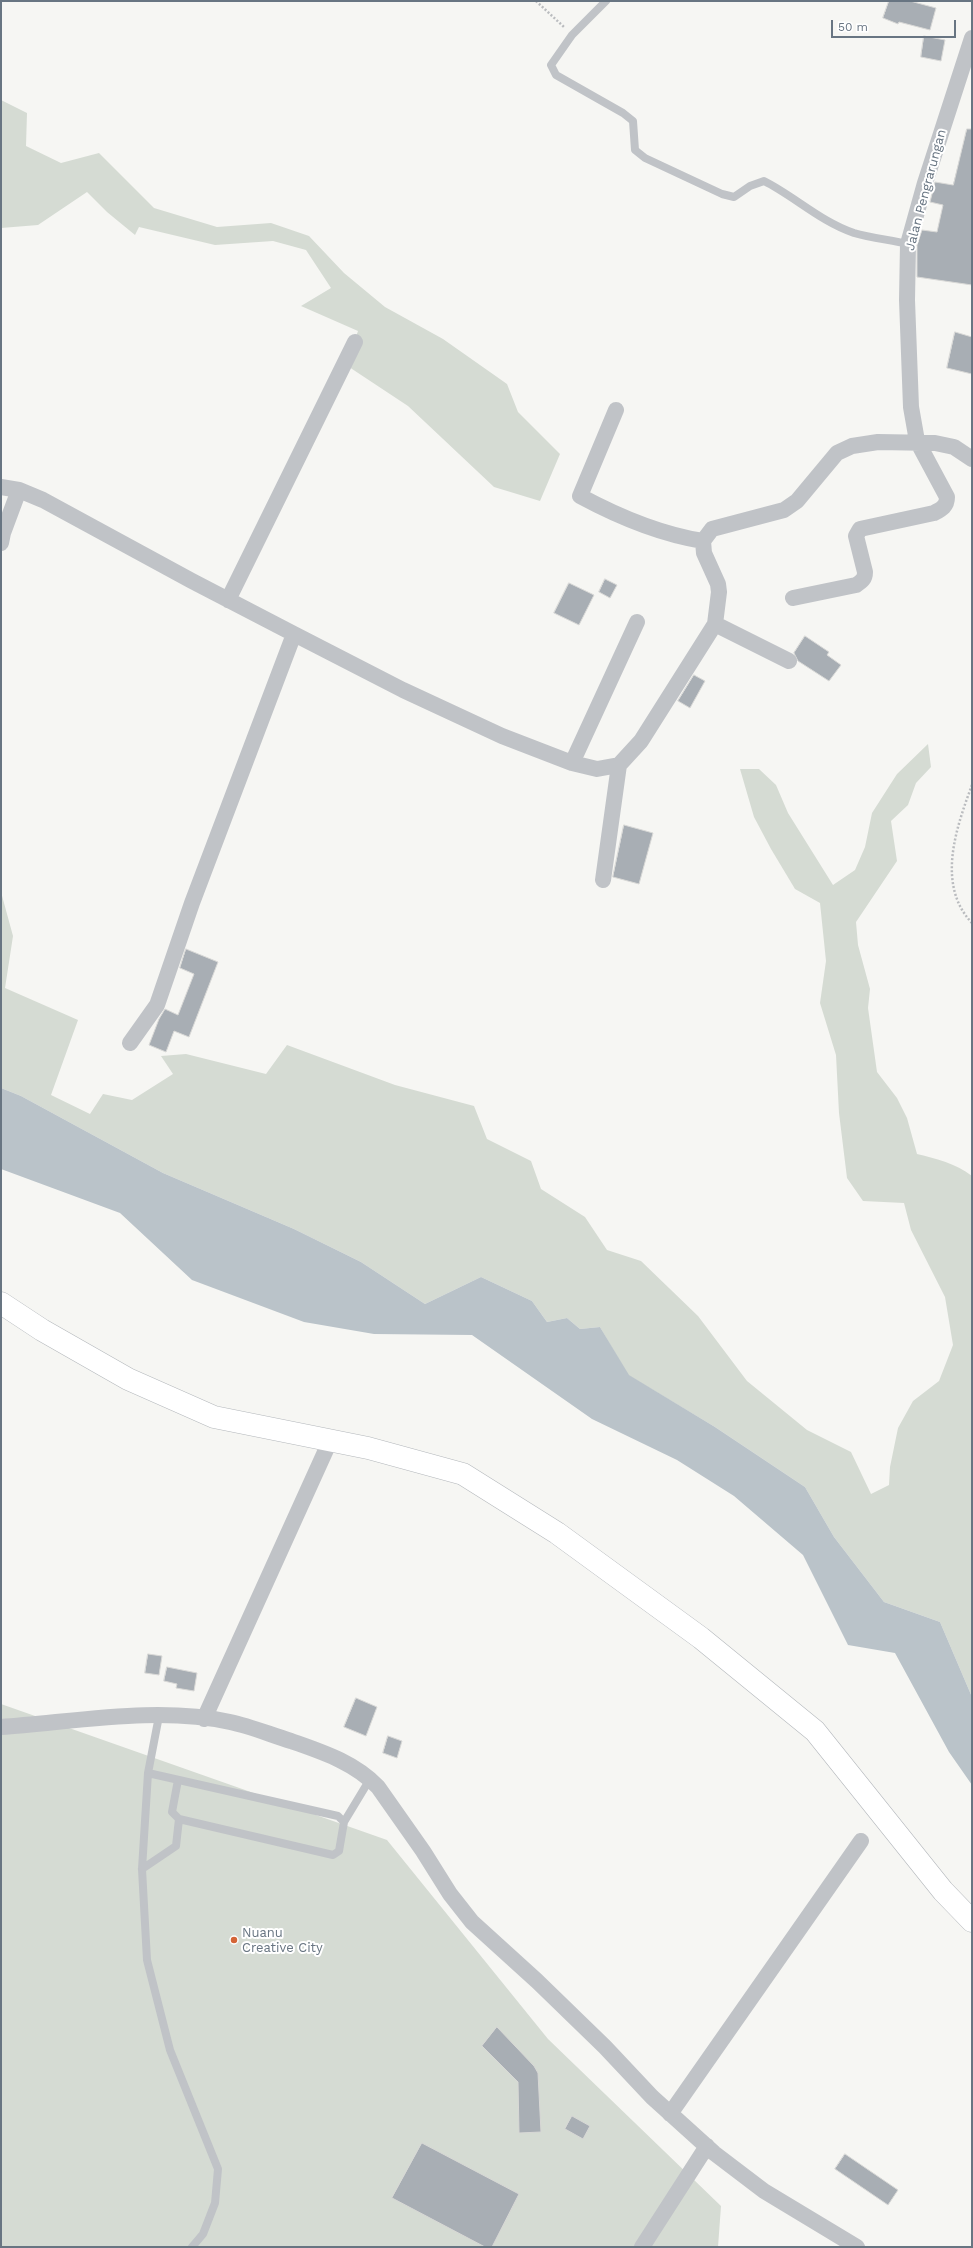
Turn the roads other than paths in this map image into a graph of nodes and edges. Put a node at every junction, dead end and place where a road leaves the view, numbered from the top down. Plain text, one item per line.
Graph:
1 (606, 1) edge
2 (972, 38) edge
3 (908, 244) junction
4 (355, 342) dead end
5 (616, 410) dead end
6 (917, 441) junction
7 (972, 459) edge
8 (1, 486) edge
9 (19, 490) junction
10 (703, 541) junction
11 (1, 542) edge
12 (794, 598) dead end
13 (228, 600) junction
14 (637, 622) dead end
15 (715, 624) junction
16 (294, 634) junction
17 (789, 661) dead end
18 (572, 763) junction
19 (619, 765) junction
20 (603, 880) dead end
21 (130, 1043) dead end
22 (1, 1303) edge
23 (330, 1441) junction
24 (159, 1716) junction
25 (204, 1719) junction
26 (1, 1727) edge
27 (148, 1774) junction
28 (370, 1779) junction
29 (178, 1780) junction
30 (179, 1819) junction
31 (344, 1822) junction
32 (861, 1841) dead end
33 (142, 1869) junction
34 (972, 1921) edge
35 (670, 2114) junction
36 (707, 2146) junction
37 (192, 2247) edge
38 (642, 2247) edge
39 (857, 2247) edge

1 - 3 lane
2 - 3 street, Jalan Pengrarungan
3 - 6 street, Jalan Pengrarungan
4 - 13 street
5 - 10 street
6 - 7 street
6 - 10 street
6 - 12 street, Jalan Pengrarungan
8 - 9 street
9 - 11 street
9 - 13 street
10 - 15 street
13 - 16 street
14 - 18 street
15 - 17 street
15 - 19 street
16 - 18 street
16 - 21 street
18 - 19 street
19 - 20 street
22 - 23 street
23 - 25 street
23 - 34 street
24 - 25 street
24 - 26 street
24 - 27 lane
25 - 28 street
27 - 29 lane
27 - 33 lane
28 - 31 lane
28 - 35 street
29 - 30 lane
29 - 31 lane
30 - 31 lane
30 - 33 lane
32 - 35 street
33 - 37 lane
35 - 36 street
36 - 38 street
36 - 39 street

